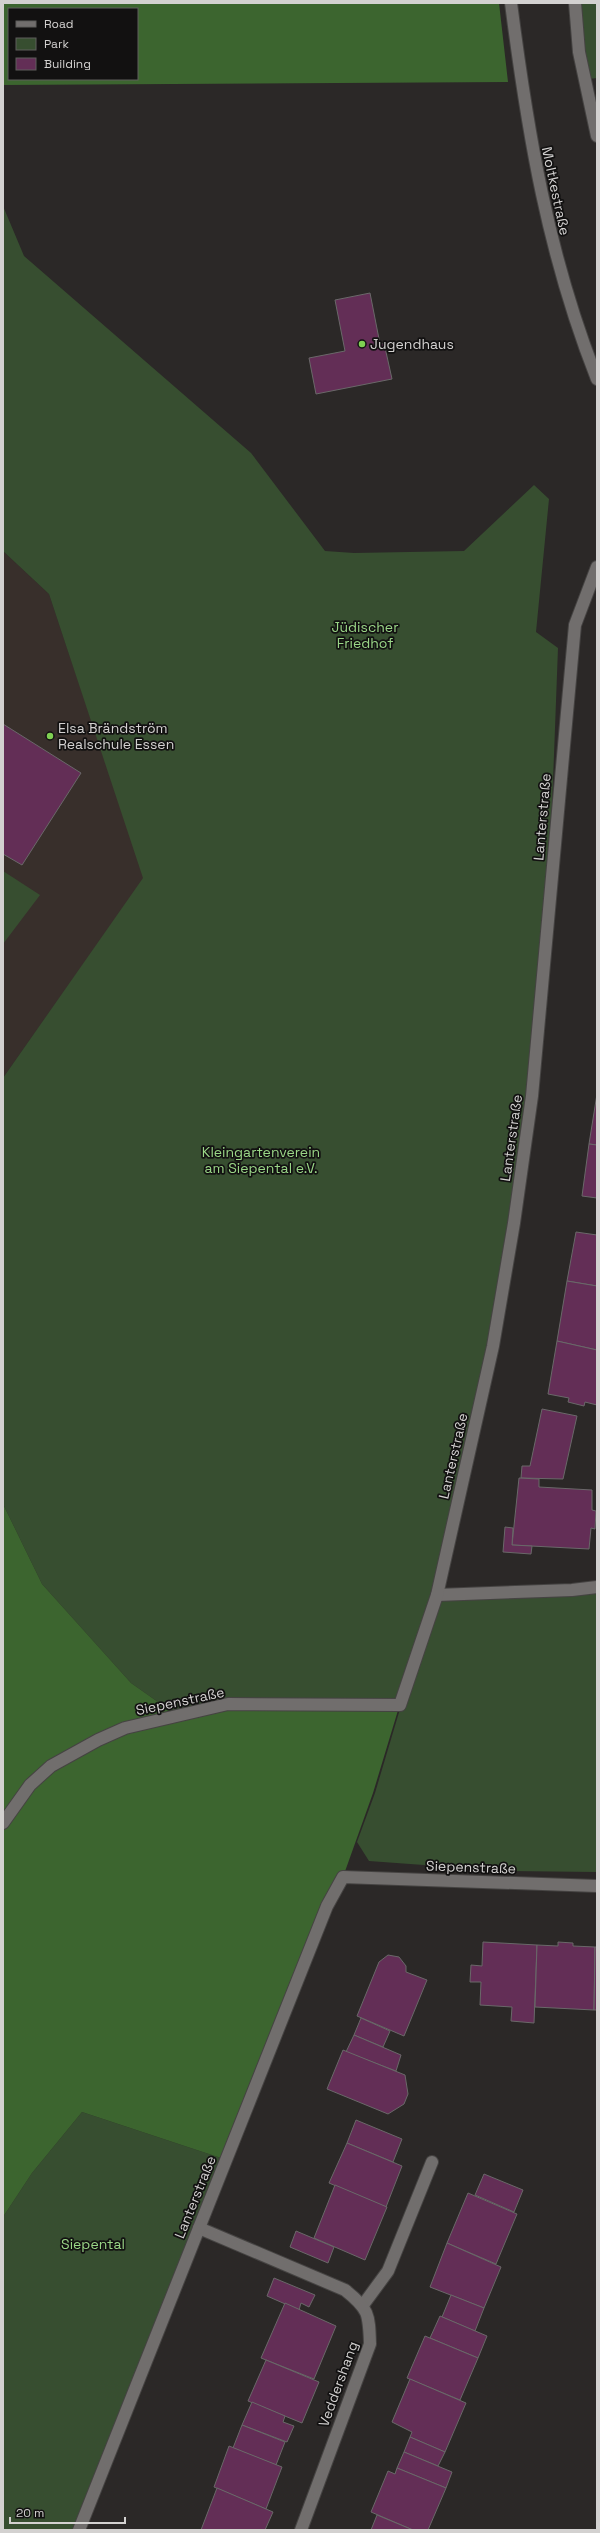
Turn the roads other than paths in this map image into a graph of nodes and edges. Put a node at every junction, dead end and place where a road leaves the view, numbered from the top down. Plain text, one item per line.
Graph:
1 (511, 3) edge
2 (575, 3) edge
3 (597, 136) edge
4 (597, 379) edge
5 (597, 567) edge
6 (597, 1587) edge
7 (437, 1595) junction
8 (400, 1705) joint
9 (3, 1822) edge
10 (343, 1877) joint
11 (597, 1886) edge
12 (432, 2162) dead end
13 (199, 2228) junction
14 (363, 2304) junction
15 (79, 2530) edge
16 (301, 2530) edge

1 - 4 street, Moltkestraße
2 - 3 street
5 - 7 street, Lanterstraße
6 - 7 street
7 - 8 street, Lanterstraße
8 - 9 street, Siepenstraße
10 - 11 street, Siepenstraße
10 - 13 street, Lanterstraße
12 - 14 street
13 - 14 street
13 - 15 street, Lanterstraße
14 - 16 street, Veddershang

